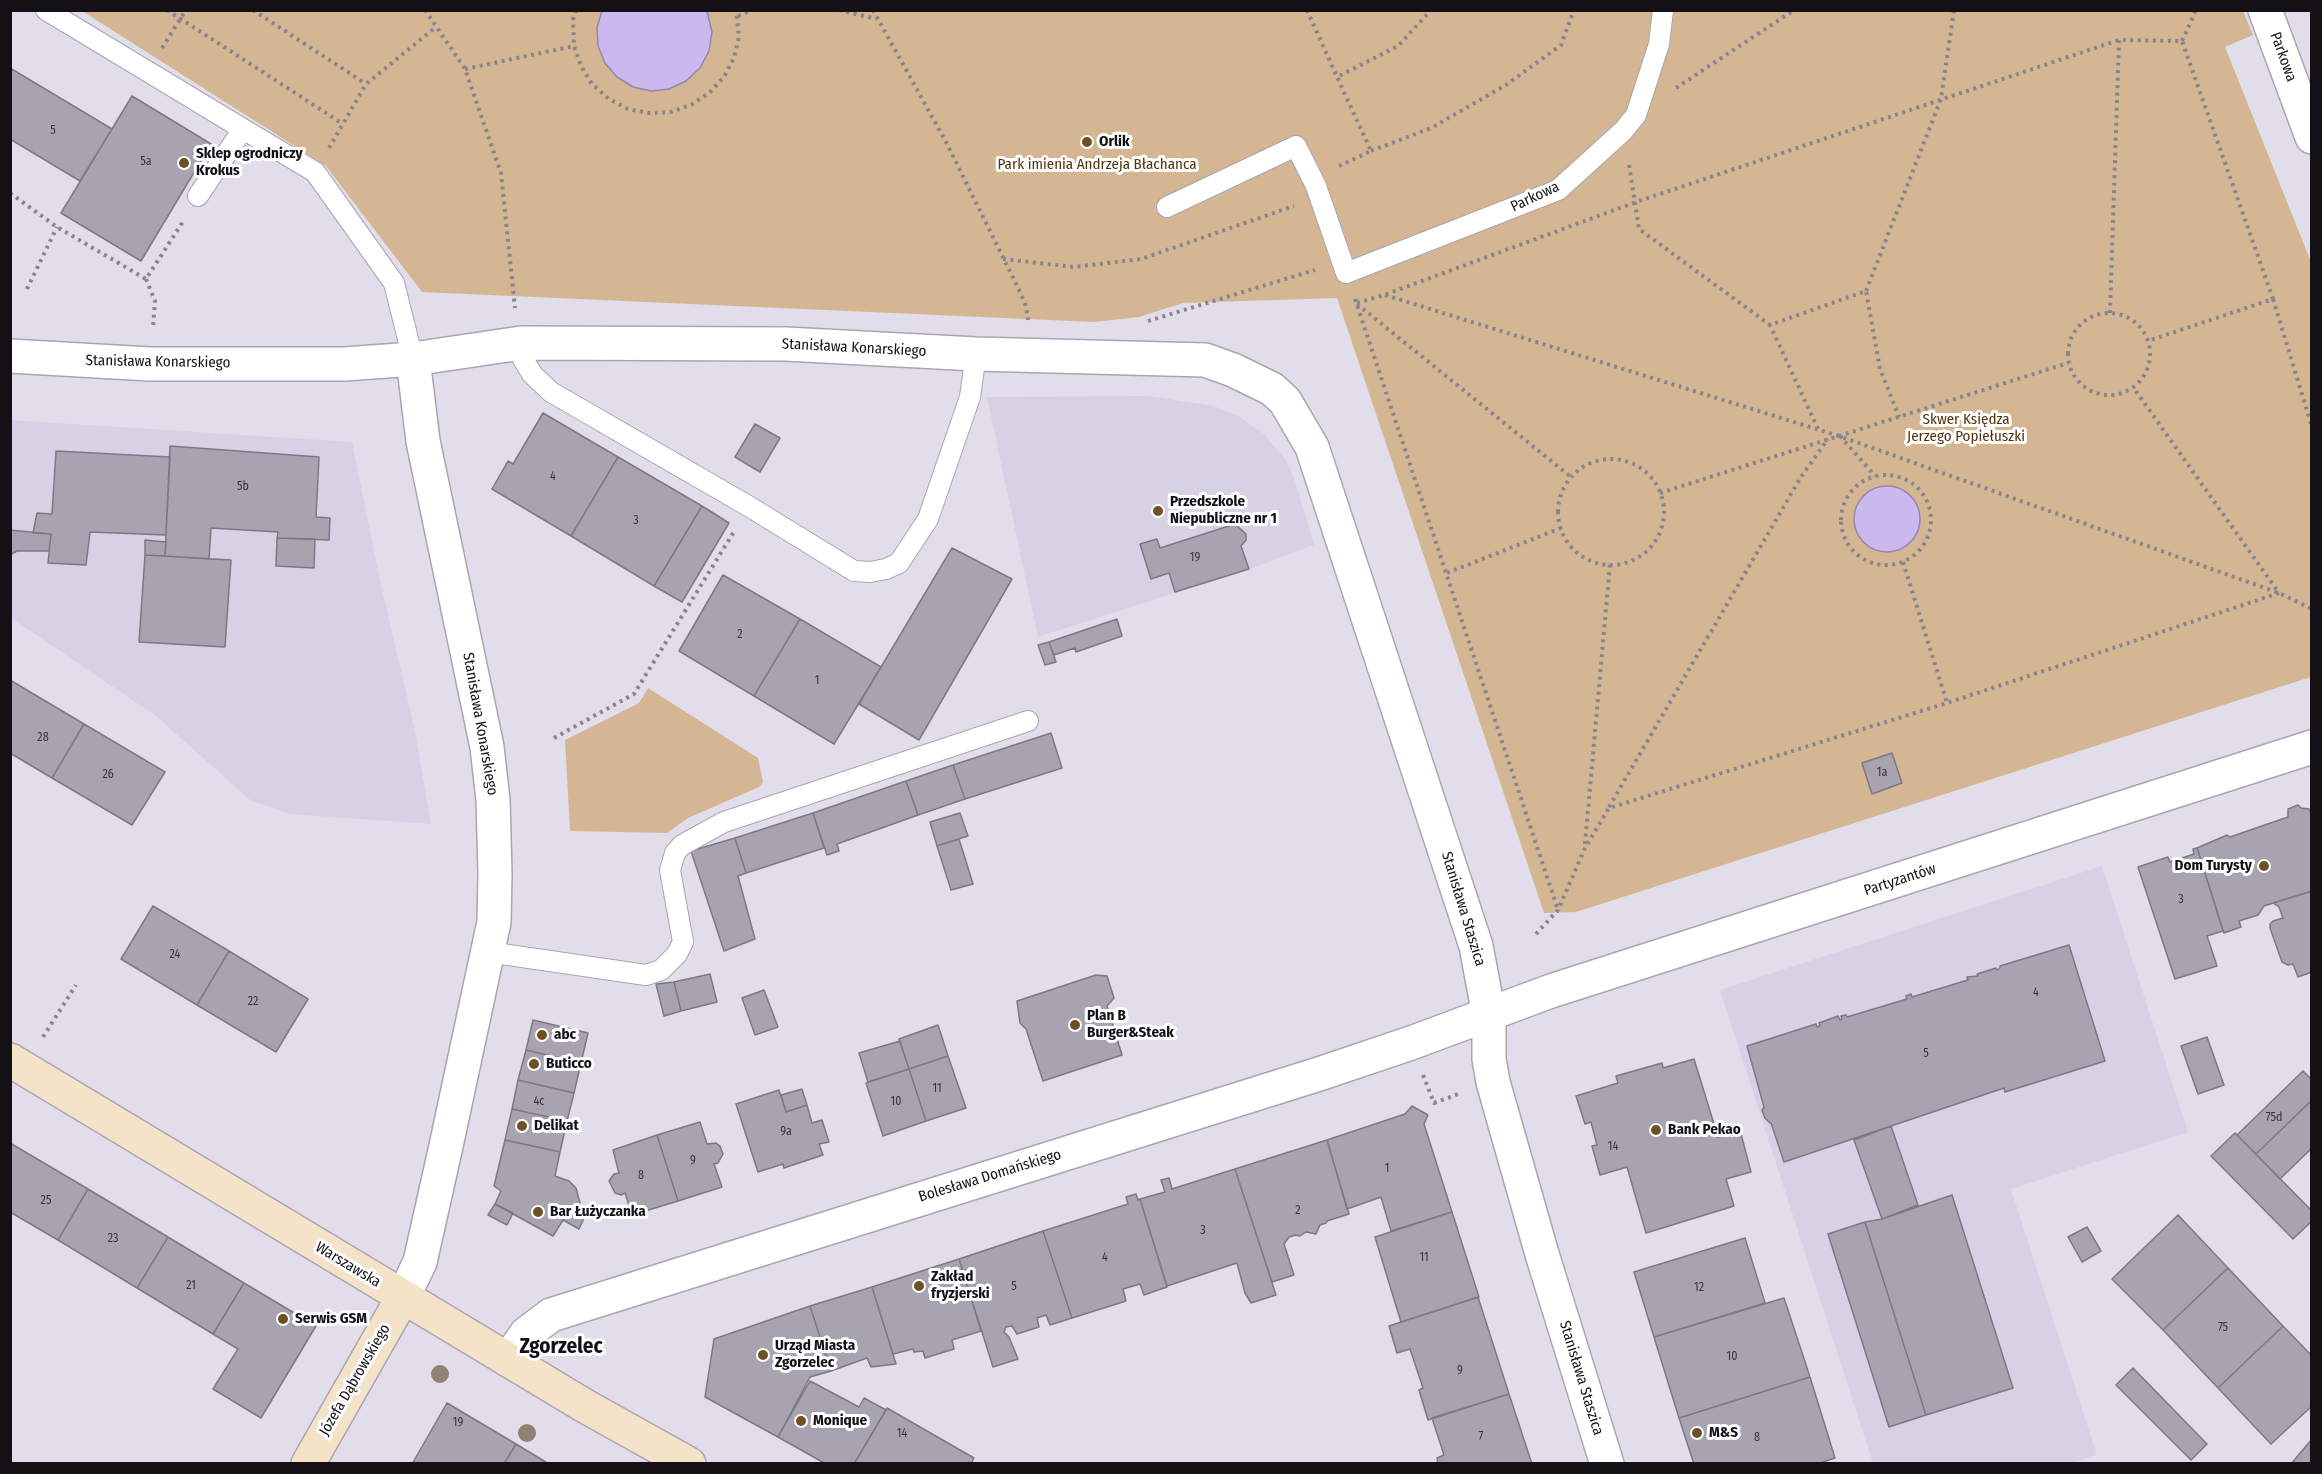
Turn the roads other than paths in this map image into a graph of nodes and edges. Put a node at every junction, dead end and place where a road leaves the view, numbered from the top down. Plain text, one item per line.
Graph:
1 (46, 10) edge
2 (1663, 10) edge
3 (2265, 10) edge
4 (243, 129) junction
5 (2312, 137) edge
6 (198, 196) road end
7 (1167, 207) dead end
8 (518, 328) junction
9 (976, 354) junction
10 (10, 356) edge
11 (413, 359) junction
12 (1286, 401) joint
13 (1028, 721) dead end
14 (2312, 747) edge
15 (488, 952) junction
16 (1489, 1015) junction
17 (10, 1060) edge
18 (403, 1297) junction
19 (508, 1360) junction
20 (308, 1464) edge
21 (689, 1464) edge
22 (1607, 1464) edge

1 - 4 lane
2 - 7 lane, Parkowa
3 - 5 street, Parkowa
4 - 6 lane
4 - 11 lane
8 - 9 street, Stanisława Konarskiego
8 - 9 lane
8 - 11 street, Stanisława Konarskiego
9 - 12 street, Stanisława Konarskiego
10 - 11 street, Stanisława Konarskiego
11 - 15 street, Stanisława Konarskiego
12 - 16 street, Stanisława Staszica
13 - 15 lane
14 - 16 street, Partyzantów
15 - 18 street, Stanisława Konarskiego
16 - 19 street, Bolesława Domańskiego
16 - 22 street, Stanisława Staszica
17 - 18 main road, Warszawska
18 - 19 main road, Warszawska
18 - 20 main road, Józefa Dąbrowskiego
19 - 21 main road, Warszawska

